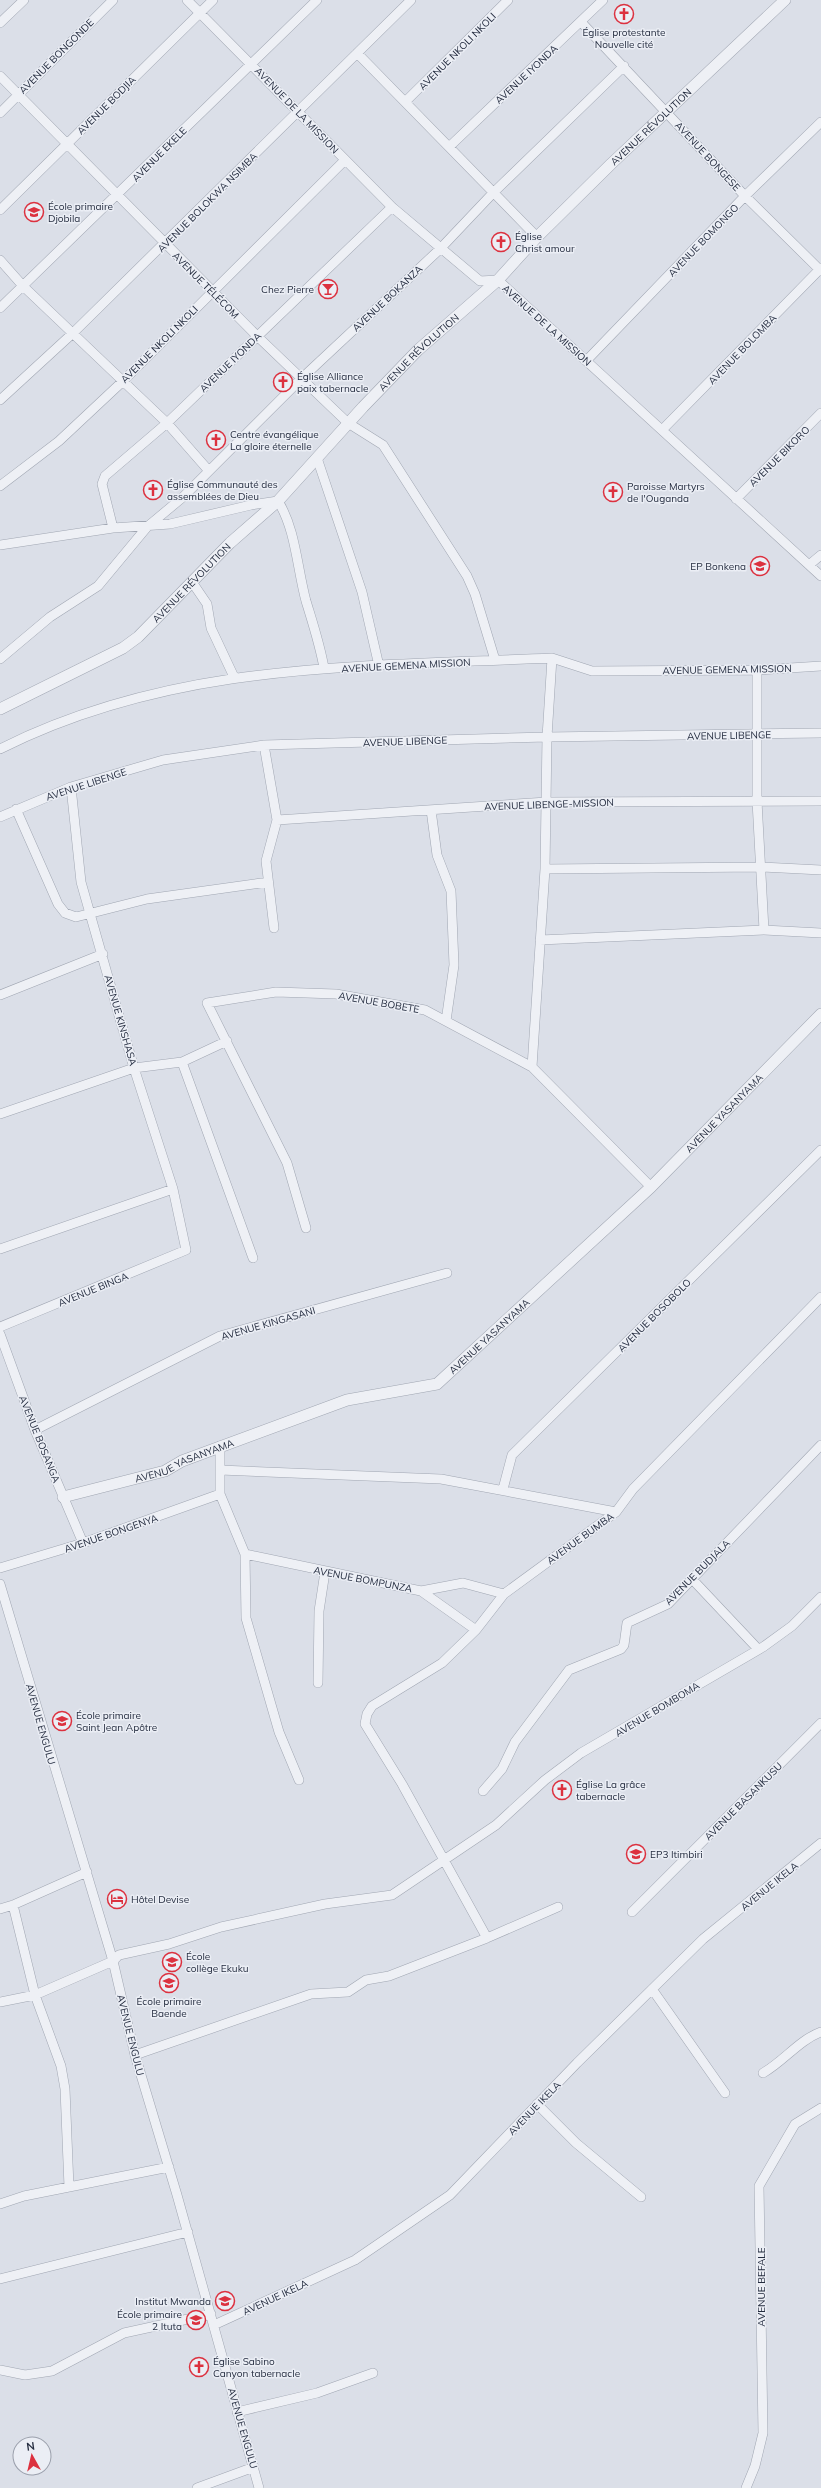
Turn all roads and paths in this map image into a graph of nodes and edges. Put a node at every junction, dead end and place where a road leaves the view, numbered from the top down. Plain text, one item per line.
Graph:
1 (24, 0) edge
2 (113, 0) edge
3 (187, 0) edge
4 (212, 0) edge
5 (317, 0) edge
6 (411, 0) edge
7 (508, 0) edge
8 (602, 0) edge
9 (785, 0) edge
10 (200, 13) junction
11 (581, 22) junction
12 (0, 23) edge
13 (357, 53) junction
14 (251, 63) junction
15 (624, 66) junction
16 (0, 76) edge
17 (19, 94) junction
18 (406, 101) junction
19 (666, 112) junction
20 (0, 113) edge
21 (297, 113) junction
22 (821, 122) edge
23 (66, 145) junction
24 (449, 147) junction
25 (345, 160) junction
26 (493, 193) junction
27 (117, 196) junction
28 (746, 196) junction
29 (392, 208) junction
30 (0, 210) edge
31 (537, 237) junction
32 (165, 243) junction
33 (440, 249) junction
34 (0, 260) edge
35 (820, 269) edge
36 (498, 280) junction
37 (23, 286) junction
38 (213, 291) junction
39 (0, 308) edge
40 (73, 333) junction
41 (257, 336) junction
42 (586, 361) junction
43 (301, 379) junction
44 (122, 382) junction
45 (0, 400) edge
46 (821, 413) edge
47 (167, 423) junction
48 (348, 423) junction
49 (663, 430) junction
50 (317, 458) junction
51 (209, 471) junction
52 (0, 486) edge
53 (736, 499) junction
54 (278, 501) junction
55 (147, 527) junction
56 (113, 528) junction
57 (0, 545) edge
58 (821, 554) edge
59 (810, 565) junction
60 (821, 576) edge
61 (192, 582) junction
62 (552, 658) junction
63 (0, 659) edge
64 (495, 660) junction
65 (379, 666) junction
66 (821, 666) edge
67 (324, 668) junction
68 (757, 670) junction
69 (234, 677) junction
70 (0, 709) edge
71 (757, 734) junction
72 (821, 734) edge
73 (548, 737) junction
74 (264, 744) junction
75 (0, 749) edge
76 (71, 787) junction
77 (757, 801) junction
78 (821, 801) edge
79 (547, 802) junction
80 (16, 809) junction
81 (431, 810) junction
82 (0, 817) edge
83 (277, 820) junction
84 (760, 867) junction
85 (545, 868) junction
86 (821, 870) edge
87 (268, 882) junction
88 (92, 915) junction
89 (274, 928) dead end
90 (764, 930) junction
91 (821, 933) edge
92 (540, 940) junction
93 (103, 954) junction
94 (0, 995) edge
95 (821, 1014) edge
96 (446, 1021) junction
97 (227, 1041) junction
98 (182, 1062) junction
99 (532, 1067) junction
100 (134, 1068) junction
101 (0, 1114) edge
102 (821, 1150) edge
103 (651, 1186) junction
104 (173, 1189) junction
105 (306, 1228) dead end
106 (0, 1249) edge
107 (186, 1250) joint
108 (253, 1258) dead end
109 (447, 1273) dead end
110 (821, 1297) edge
111 (0, 1327) edge
112 (0, 1334) edge
113 (35, 1430) junction
114 (821, 1445) edge
115 (220, 1446) junction
116 (220, 1470) junction
117 (504, 1489) junction
118 (220, 1494) junction
119 (63, 1497) junction
120 (616, 1512) junction
121 (84, 1543) junction
122 (244, 1554) junction
123 (0, 1568) edge
124 (325, 1572) junction
125 (692, 1580) junction
126 (0, 1584) edge
127 (421, 1591) junction
128 (504, 1594) junction
129 (821, 1597) edge
130 (2, 1598) edge
131 (476, 1630) junction
132 (758, 1649) junction
133 (318, 1683) dead end
134 (821, 1723) edge
135 (299, 1780) dead end
136 (483, 1791) dead end
137 (821, 1843) edge
138 (443, 1861) junction
139 (87, 1872) junction
140 (13, 1905) junction
141 (558, 1907) dead end
142 (0, 1909) edge
143 (632, 1912) dead end
144 (487, 1938) junction
145 (113, 1961) junction
146 (652, 1989) junction
147 (36, 1995) junction
148 (0, 2002) edge
149 (821, 2032) edge
150 (135, 2055) junction
151 (763, 2073) dead end
152 (726, 2093) dead end
153 (537, 2104) junction
154 (821, 2108) edge
155 (169, 2167) junction
156 (69, 2187) junction
157 (640, 2197) dead end
158 (0, 2204) edge
159 (188, 2232) junction
160 (0, 2279) edge
161 (211, 2314) junction
162 (214, 2325) junction
163 (0, 2370) edge
164 (374, 2373) dead end
165 (237, 2412) junction
166 (254, 2467) junction
167 (197, 2488) edge
168 (259, 2488) edge
169 (746, 2488) edge

1 - 12 street
2 - 17 street, AVENUE BONGONDE
3 - 10 street, AVENUE DE LA MISSION
4 - 10 street, AVENUE BODJIA
5 - 14 street, AVENUE EKELE
6 - 13 street, AVENUE BOLOKWA NSIMBA
7 - 18 street, AVENUE NKOLI NKOLI
8 - 11 street, AVENUE IYONDA
9 - 19 street, AVENUE RÉVOLUTION
10 - 14 street, AVENUE DE LA MISSION
10 - 23 street, AVENUE BODJIA
11 - 15 street, AVENUE BONGESE
11 - 24 street, AVENUE IYONDA
13 - 18 street
13 - 21 street, AVENUE BOLOKWA NSIMBA
14 - 21 street, AVENUE DE LA MISSION
14 - 27 street, AVENUE EKELE
15 - 19 street, AVENUE BONGESE
15 - 26 street, AVENUE BOKANZA
16 - 17 street, AVENUE TÉLÉCOM
17 - 20 street, AVENUE BONGONDE
17 - 23 street, AVENUE TÉLÉCOM
18 - 24 street
19 - 28 street, AVENUE BONGESE
19 - 31 street, AVENUE RÉVOLUTION
21 - 25 street, AVENUE DE LA MISSION
21 - 32 street, AVENUE BOLOKWA NSIMBA
22 - 28 street, AVENUE BOMONGO
23 - 27 street, AVENUE TÉLÉCOM
23 - 30 street, AVENUE BODJIA
24 - 26 street
25 - 29 street, AVENUE DE LA MISSION
25 - 38 street, AVENUE NKOLI NKOLI
26 - 31 street
26 - 33 street, AVENUE BOKANZA
27 - 32 street, AVENUE TÉLÉCOM
27 - 37 street, AVENUE EKELE
28 - 35 street, AVENUE BONGESE
28 - 42 street, AVENUE BOMONGO
29 - 33 street, AVENUE DE LA MISSION
29 - 41 street, AVENUE IYONDA
31 - 36 street, AVENUE RÉVOLUTION
32 - 38 street, AVENUE TÉLÉCOM
32 - 40 street, AVENUE BOLOKWA NSIMBA
33 - 36 street, AVENUE DE LA MISSION
33 - 43 street, AVENUE BOKANZA
34 - 37 street
35 - 49 street, AVENUE BOLOMBA
36 - 42 street, AVENUE DE LA MISSION
36 - 48 street, AVENUE RÉVOLUTION
37 - 39 street, AVENUE EKELE
37 - 40 street
38 - 41 street, AVENUE TÉLÉCOM
38 - 44 street, AVENUE NKOLI NKOLI
40 - 44 street
40 - 45 street, AVENUE BOLOKWA NSIMBA
41 - 43 street, AVENUE TÉLÉCOM
41 - 47 street, AVENUE IYONDA
42 - 49 street, AVENUE DE LA MISSION
43 - 48 street, AVENUE TÉLÉCOM
43 - 51 street, AVENUE BOKANZA
44 - 47 street
44 - 52 street, AVENUE NKOLI NKOLI
46 - 53 street, AVENUE BIKORO
47 - 51 street
47 - 56 street, AVENUE IYONDA
48 - 50 street, AVENUE RÉVOLUTION
48 - 64 street, AVENUE TÉLÉCOM
49 - 53 street, AVENUE DE LA MISSION
50 - 54 street, AVENUE RÉVOLUTION
50 - 65 street
51 - 55 street, AVENUE BOKANZA
53 - 59 street, AVENUE DE LA MISSION
54 - 55 street
54 - 61 street, AVENUE RÉVOLUTION
54 - 67 street
55 - 56 street
55 - 63 street, AVENUE BOKANZA
56 - 57 street
58 - 59 street
59 - 60 street, AVENUE DE LA MISSION
61 - 69 street
61 - 70 street, AVENUE RÉVOLUTION
62 - 64 street, AVENUE GEMENA MISSION
62 - 68 street, AVENUE GEMENA MISSION
62 - 73 street
64 - 65 street, AVENUE GEMENA MISSION
65 - 67 street, AVENUE GEMENA MISSION
66 - 68 street, AVENUE GEMENA MISSION
67 - 69 street, AVENUE GEMENA MISSION
68 - 71 street
69 - 75 street, AVENUE GEMENA MISSION
71 - 72 street, AVENUE LIBENGE
71 - 73 street, AVENUE LIBENGE
71 - 77 street
73 - 74 street, AVENUE LIBENGE
73 - 79 street
74 - 76 street, AVENUE LIBENGE
74 - 83 street
76 - 80 street, AVENUE LIBENGE
76 - 88 street, AVENUE KINSHASA
77 - 78 street, AVENUE LIBENGE-MISSION
77 - 79 street, AVENUE LIBENGE-MISSION
77 - 84 street
79 - 81 street, AVENUE LIBENGE-MISSION
79 - 85 street
80 - 82 street, AVENUE LIBENGE
80 - 88 street
81 - 83 street, AVENUE LIBENGE-MISSION
81 - 96 street
83 - 87 street
84 - 85 street
84 - 86 street
84 - 90 street
85 - 92 street
87 - 88 street
87 - 89 street
88 - 93 street, AVENUE KINSHASA
90 - 91 street
90 - 92 street
92 - 99 street
93 - 94 street
93 - 100 street, AVENUE KINSHASA
95 - 103 street, AVENUE YASANYAMA
96 - 97 street, AVENUE BOBETE
96 - 99 street, AVENUE BOBETE
97 - 98 street
97 - 105 street
98 - 100 street
98 - 108 street
99 - 103 street, AVENUE BOBETE
100 - 101 street
100 - 104 street, AVENUE KINSHASA
102 - 117 street, AVENUE BOSOBOLO
103 - 115 street, AVENUE YASANYAMA
104 - 106 street
104 - 107 street, AVENUE KINSHASA
107 - 111 street, AVENUE BINGA
109 - 113 street, AVENUE KINGASANI
110 - 120 street, AVENUE BUMBA
112 - 113 street, AVENUE BOSANGA
113 - 119 street, AVENUE BOSANGA
114 - 125 street, AVENUE BUDJALA
115 - 116 street
115 - 119 street, AVENUE YASANYAMA
116 - 117 street
116 - 118 street
117 - 120 street
118 - 121 street, AVENUE BONGENYA
118 - 122 street
119 - 121 street, AVENUE BOSANGA
120 - 128 street, AVENUE BUMBA
121 - 123 street, AVENUE BONGENYA
122 - 124 street, AVENUE BOMPUNZA
122 - 135 street
124 - 127 street, AVENUE BOMPUNZA
124 - 133 street
125 - 132 street
125 - 136 street, AVENUE BUDJALA
126 - 130 street, AVENUE ENGULU
127 - 128 street, AVENUE BOMPUNZA
127 - 131 street
128 - 131 street, AVENUE BUMBA
129 - 132 street, AVENUE BOMBOMA
130 - 139 street, AVENUE ENGULU
131 - 138 street, AVENUE BUMBA
132 - 138 street, AVENUE BOMBOMA
134 - 143 street, AVENUE BASANKUSU
137 - 146 street, AVENUE IKELA
138 - 144 street
138 - 145 street, AVENUE BOMBOMA
139 - 140 street
139 - 145 street, AVENUE ENGULU
140 - 142 street
140 - 147 street
141 - 144 street
144 - 150 street
145 - 147 street, AVENUE BOMBOMA
145 - 150 street, AVENUE ENGULU
146 - 152 street
146 - 153 street, AVENUE IKELA
147 - 148 street, AVENUE BOMBOMA
147 - 156 street
149 - 151 street
150 - 155 street, AVENUE ENGULU
153 - 157 street
153 - 162 street, AVENUE IKELA
154 - 169 street, AVENUE BEFALE
155 - 156 street
155 - 159 street, AVENUE ENGULU
156 - 158 street
159 - 160 street
159 - 161 street, AVENUE ENGULU
161 - 162 street, AVENUE ENGULU
161 - 163 street
162 - 165 street, AVENUE ENGULU
164 - 165 street
165 - 166 street, AVENUE ENGULU
166 - 167 street
166 - 168 street, AVENUE ENGULU

